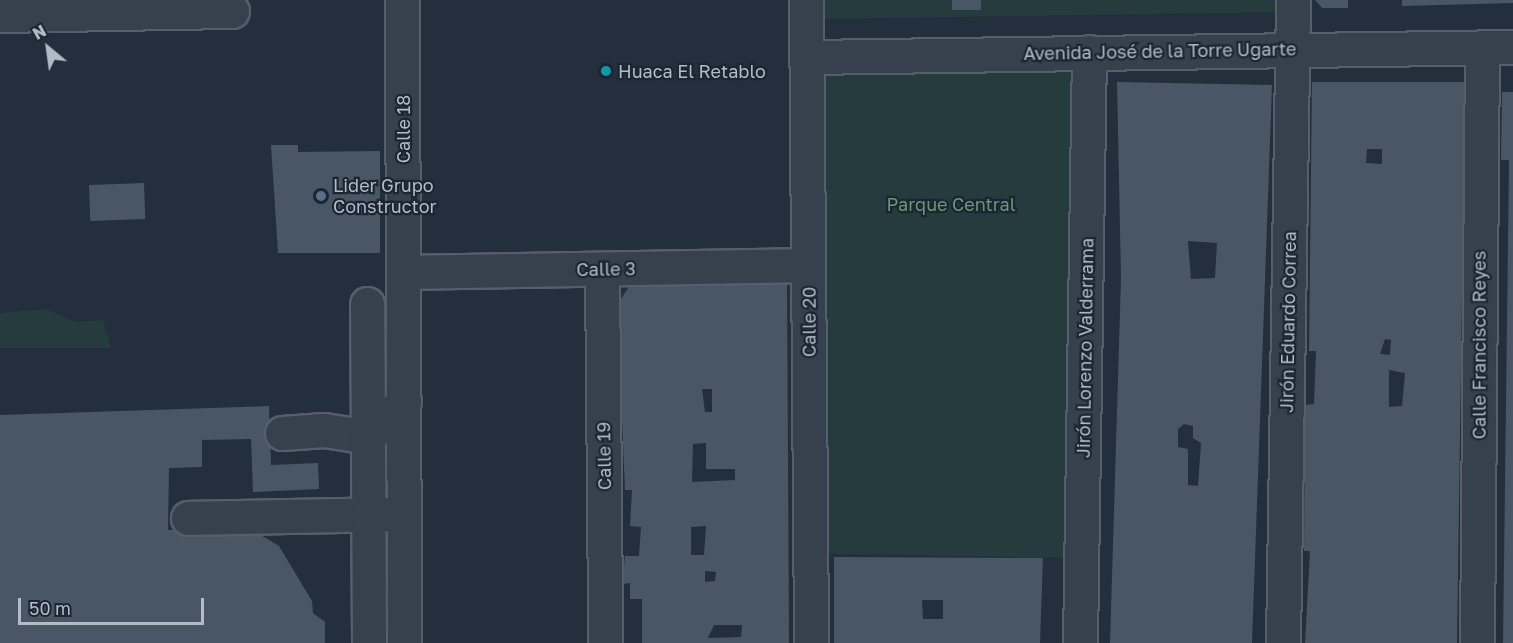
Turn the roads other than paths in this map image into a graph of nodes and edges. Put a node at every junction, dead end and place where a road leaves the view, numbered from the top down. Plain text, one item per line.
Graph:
1 (402, 0) edge
2 (806, 0) edge
3 (1293, 0) edge
4 (232, 11) dead end
5 (0, 15) edge
6 (1497, 47) edge
7 (1292, 49) junction
8 (1089, 52) junction
9 (807, 57) junction
10 (808, 266) junction
11 (602, 269) junction
12 (404, 272) junction
13 (367, 304) dead end
14 (404, 401) junction
15 (361, 438) junction
16 (283, 444) dead end
17 (404, 513) junction
18 (369, 514) junction
19 (188, 518) dead end
20 (369, 643) edge
21 (404, 643) edge
22 (605, 643) edge
23 (812, 643) edge
24 (1080, 643) edge
25 (1283, 643) edge
26 (1477, 643) edge

1 - 12 street, Calle 18
2 - 9 street, Calle 20
3 - 7 street, Jirón Eduardo Correa
4 - 5 street
6 - 7 street, Avenida José de la Torre Ugarte
6 - 26 street, Calle Francisco Reyes
7 - 8 street, Avenida José de la Torre Ugarte
7 - 25 street, Jirón Eduardo Correa
8 - 9 street, Avenida José de la Torre Ugarte
8 - 24 street, Jirón Lorenzo Valderrama
9 - 10 street, Calle 20
10 - 11 street, Calle 3
10 - 23 street, Calle 20
11 - 12 street, Calle 3
11 - 22 street, Calle 19
12 - 14 street, Calle 18
13 - 15 street
14 - 15 street
14 - 17 street, Calle 18
15 - 16 street
15 - 18 street
17 - 18 street
17 - 21 street, Calle 18
18 - 19 street
18 - 20 street

